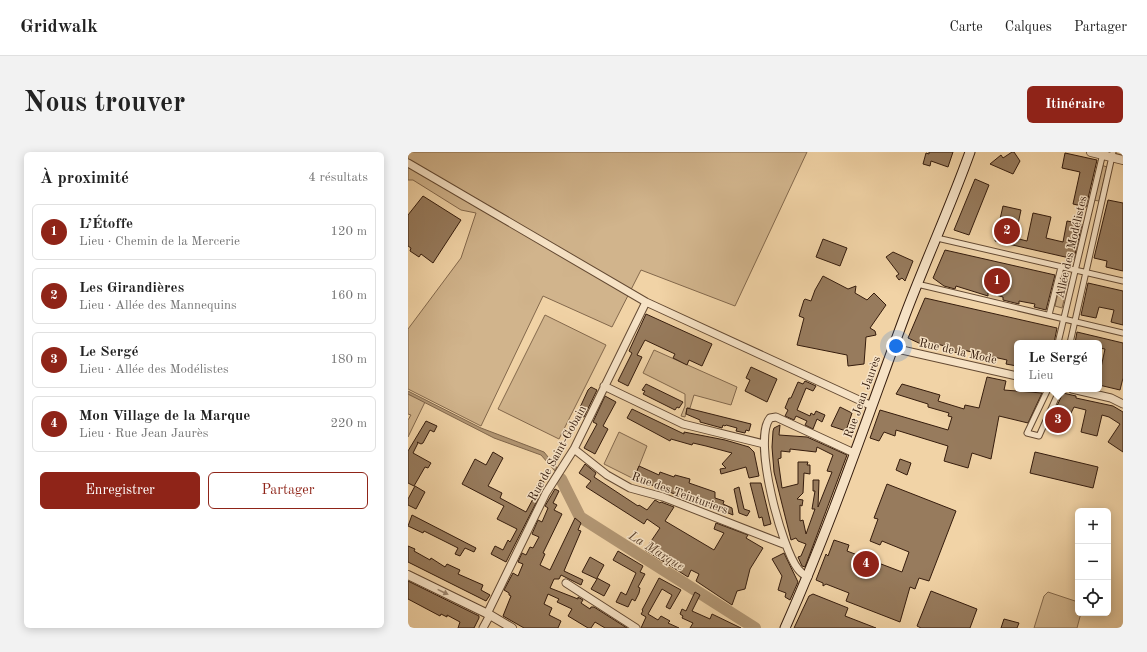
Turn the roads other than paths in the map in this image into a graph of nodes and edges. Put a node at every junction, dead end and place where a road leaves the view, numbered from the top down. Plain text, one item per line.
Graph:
1 (970, 152) edge
2 (1091, 152) edge
3 (1102, 153) edge
4 (1113, 155) edge
5 (1123, 160) edge
6 (408, 163) edge
7 (937, 238) junction
8 (1061, 267) junction
9 (1075, 270) junction
10 (1086, 273) junction
11 (1123, 282) edge
12 (917, 284) junction
13 (646, 302) junction
14 (1049, 315) junction
15 (1064, 319) junction
16 (1075, 321) junction
17 (1123, 333) edge
18 (1059, 340) edge
19 (1071, 340) edge
20 (893, 348) junction
21 (1014, 375) edge
22 (604, 386) junction
23 (1047, 392) edge
24 (1059, 392) edge
25 (1085, 392) edge
26 (1123, 404) edge
27 (872, 406) junction
28 (764, 444) junction
29 (574, 449) junction
30 (854, 453) junction
31 (786, 545) junction
32 (408, 575) edge
33 (808, 576) junction
34 (566, 583) dead end
35 (488, 614) junction
36 (483, 628) edge
37 (512, 628) edge
38 (636, 628) edge
39 (785, 628) edge

1 - 7 main road, Rue Jean Jaurès
2 - 3 street
3 - 4 street
3 - 9 street, Allée des Modélistes
4 - 5 street
4 - 10 street, Allée des Modélistes
6 - 13 street
7 - 8 street
7 - 12 main road, Rue Jean Jaurès
8 - 9 street
8 - 14 street
9 - 10 street
9 - 15 street, Allée des Modélistes
10 - 11 street
10 - 16 street, Allée des Modélistes
12 - 14 street
12 - 20 main road, Rue Jean Jaurès
13 - 22 street, Rue de Saint-Gobain
13 - 27 street
14 - 15 street
15 - 16 street
15 - 18 street, Allée des Modélistes
16 - 17 street
16 - 19 street, Allée des Modélistes
20 - 21 street, Rue de la Mode
20 - 27 main road, Rue Jean Jaurès
22 - 28 street
22 - 29 street, Rue de Saint-Gobain
23 - 24 street
25 - 26 street
27 - 30 main road, Rue Jean Jaurès
28 - 30 street
28 - 31 street
29 - 31 street, Rue des Teinturiers
29 - 35 street, Rue de Saint-Gobain
30 - 33 main road, Rue Jean Jaurès
31 - 33 street
32 -> 35 street
33 - 39 main road, Rue Jean Jaurès
34 - 38 street
35 - 36 street, Rue de Saint-Gobain
35 - 37 street

